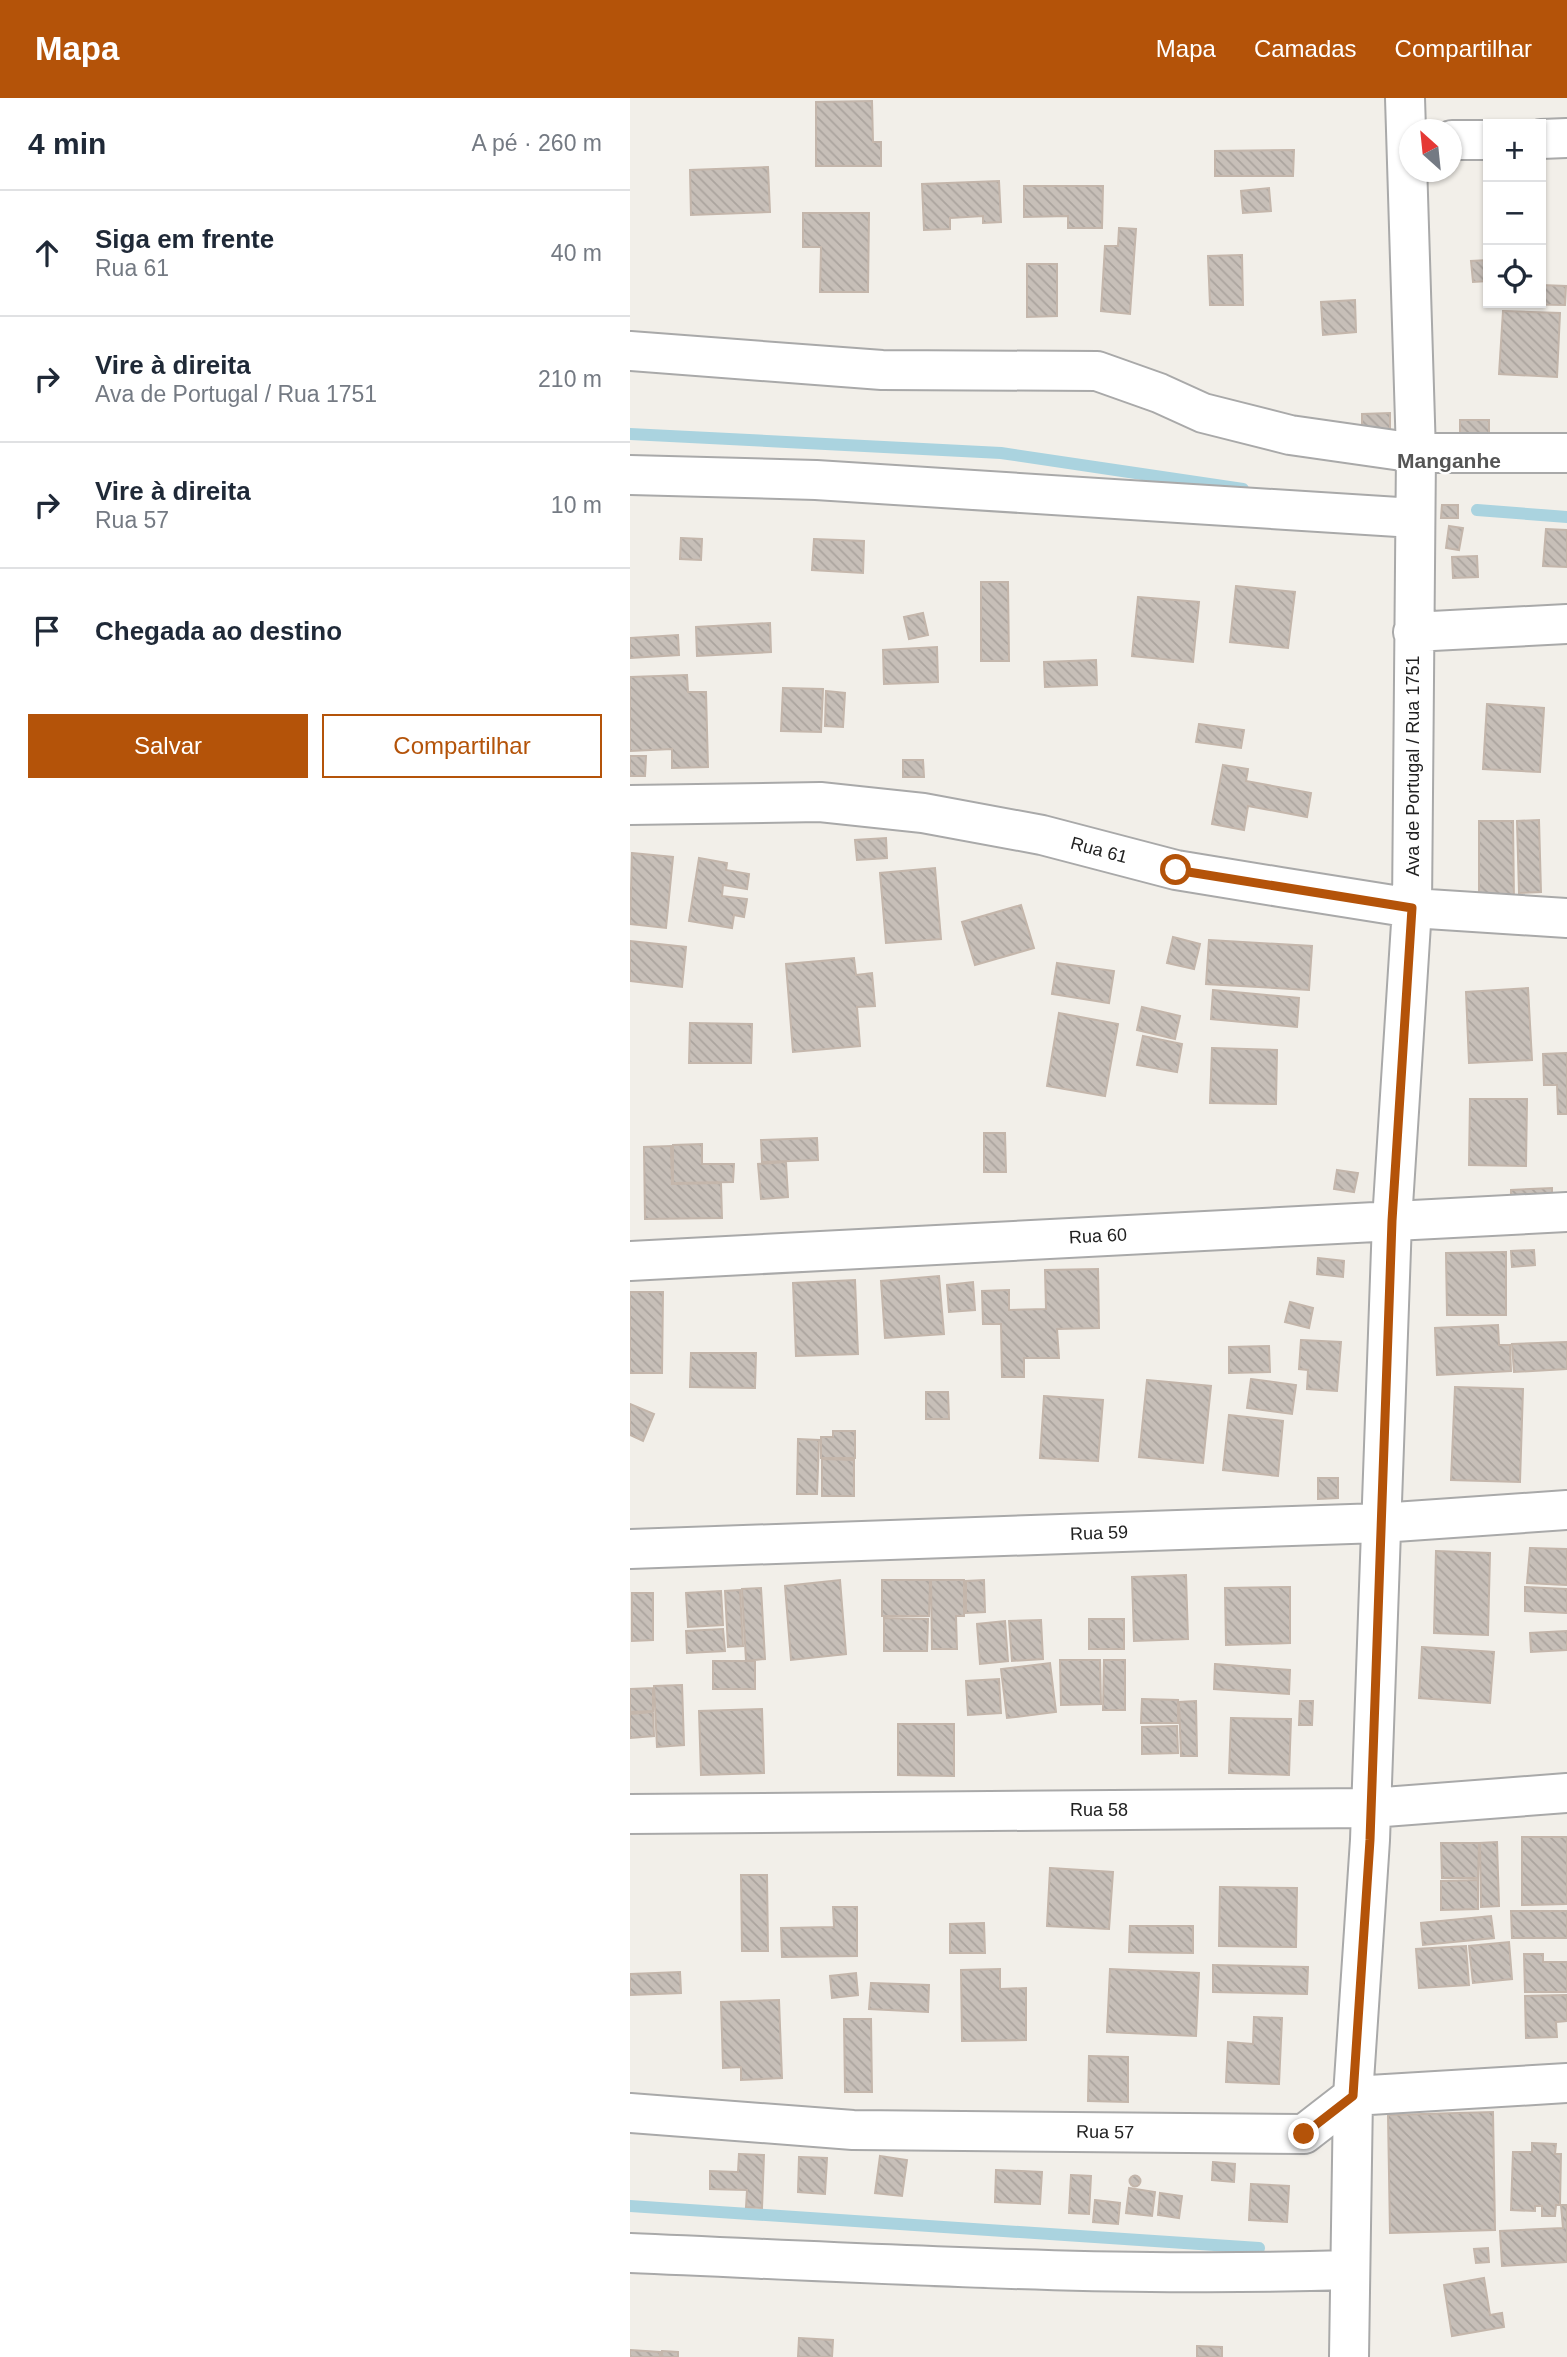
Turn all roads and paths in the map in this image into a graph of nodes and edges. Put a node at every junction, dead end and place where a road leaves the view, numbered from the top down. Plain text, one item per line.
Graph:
1 (1405, 98) edge
2 (1406, 119) edge
3 (1567, 138) edge
4 (1546, 139) edge
5 (1462, 140) edge
6 (1483, 140) edge
7 (1409, 182) edge
8 (630, 351) edge
9 (1416, 453) junction
10 (1567, 453) edge
11 (630, 475) edge
12 (1414, 518) junction
13 (1567, 624) edge
14 (1413, 632) junction
15 (630, 805) edge
16 (1412, 908) junction
17 (1567, 918) edge
18 (1567, 1212) edge
19 (1392, 1221) junction
20 (630, 1261) edge
21 (1567, 1510) edge
22 (1380, 1523) junction
23 (630, 1549) edge
24 (1567, 1793) edge
25 (1371, 1808) junction
26 (630, 1814) edge
27 (1567, 2083) edge
28 (1353, 2096) junction
29 (630, 2113) edge
30 (630, 2253) edge
31 (1349, 2270) junction
32 (1349, 2357) edge

1 - 2 street, Ava de Portugal / Rua 1751
3 - 4 street
5 - 6 street
7 - 9 street, Ava de Portugal / Rua 1751
8 - 9 street
9 - 10 street
9 - 12 street, Ava de Portugal / Rua 1751
11 - 12 street
12 - 14 street, Ava de Portugal / Rua 1751
13 - 14 street
14 - 16 street, Ava de Portugal / Rua 1751
15 - 16 street, Rua 61
16 - 17 street, Rua 61
16 - 19 street, Ava de Portugal / Rua 1751
18 - 19 street, Rua 60
19 - 20 street, Rua 60
19 - 22 street, Ava de Portugal / Rua 1751
21 - 22 street, Rua 59
22 - 23 street, Rua 59
22 - 25 street, Ava de Portugal / Rua 1751
24 - 25 street, Rua 58
25 - 26 street, Rua 58
25 - 28 street, Ava de Portugal / Rua 1751
27 - 28 street
28 - 29 street, Rua 57
28 - 31 street, Ava de Portugal / Rua 1751
30 - 31 street
31 - 32 street, Ava de Portugal / Rua 1751

